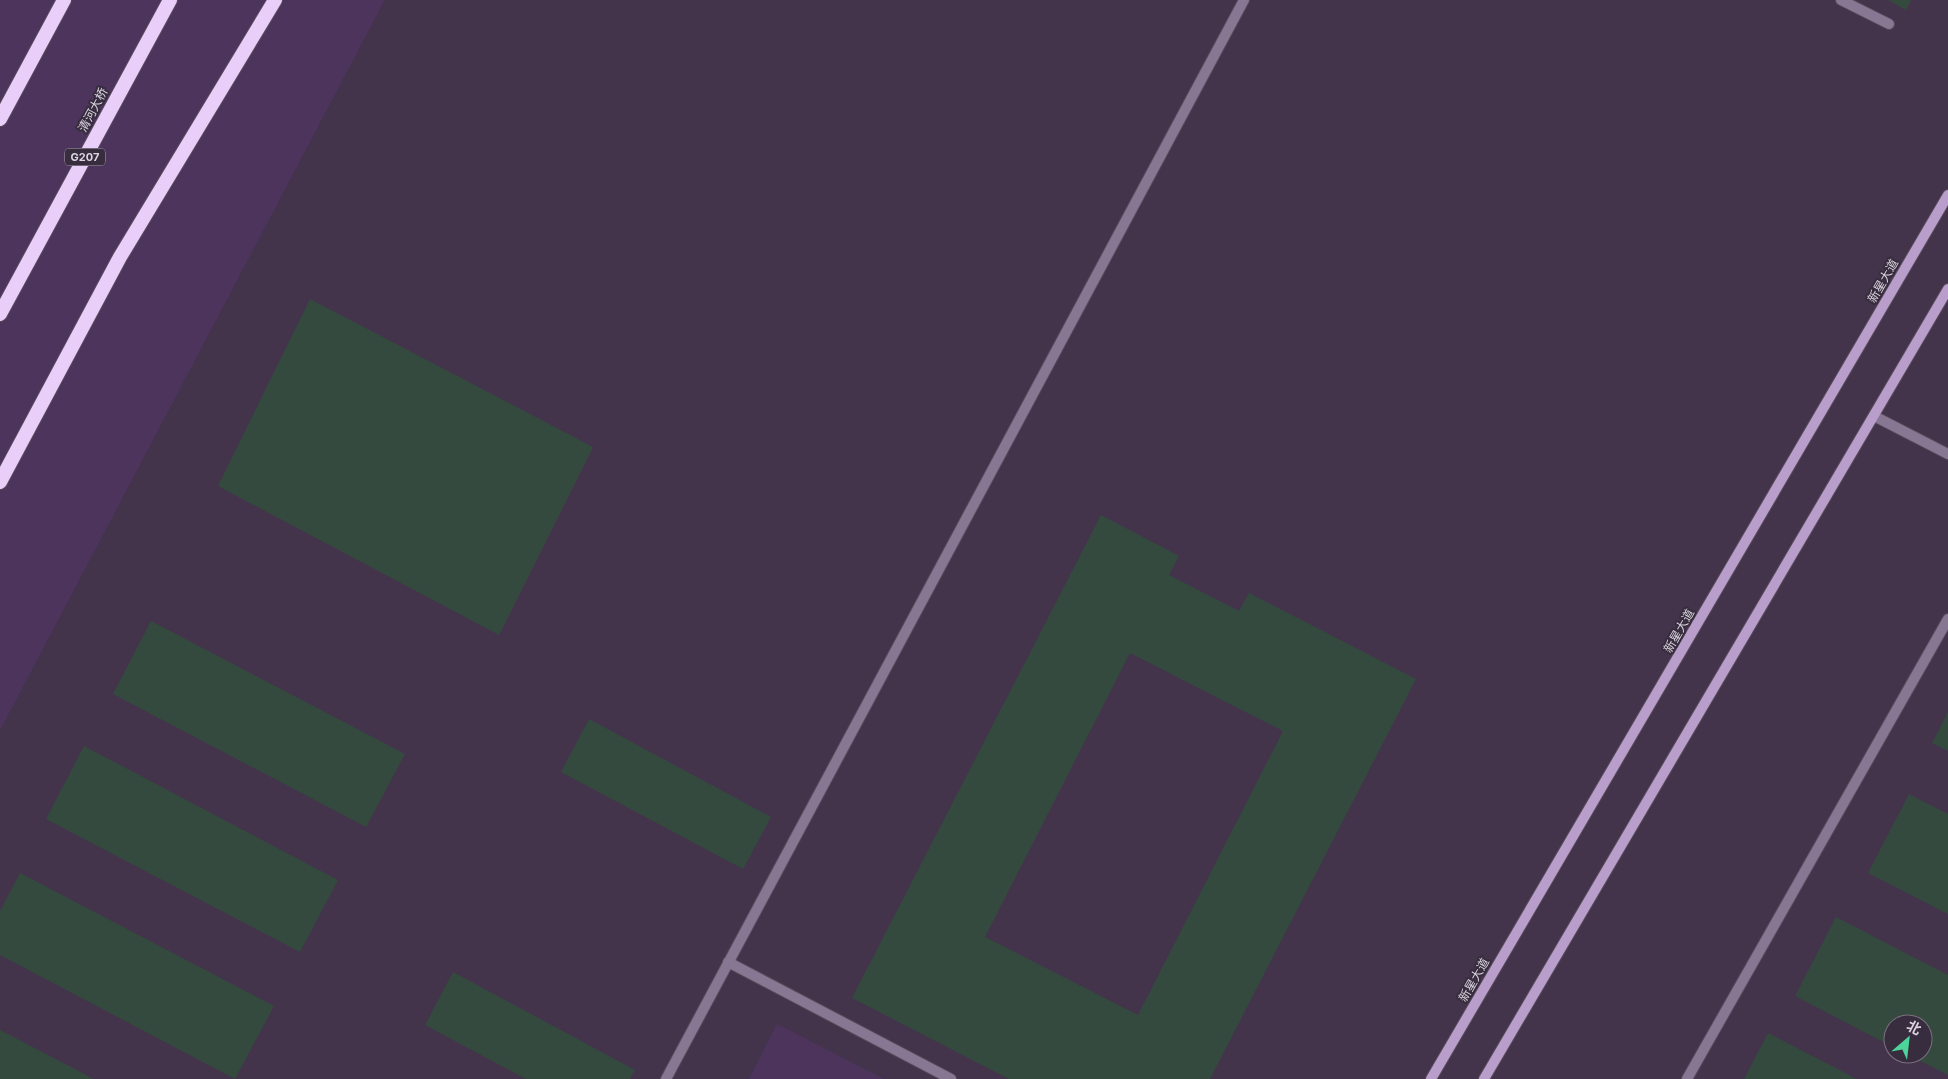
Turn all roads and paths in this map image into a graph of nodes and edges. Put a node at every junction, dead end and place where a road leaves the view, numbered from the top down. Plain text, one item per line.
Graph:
1 (64, 0) edge
2 (170, 0) edge
3 (275, 0) edge
4 (1244, 0) edge
5 (1842, 0) edge
6 (1889, 24) dead end
7 (0, 119) edge
8 (1948, 195) edge
9 (1948, 290) edge
10 (0, 314) edge
11 (1874, 416) junction
12 (1948, 454) edge
13 (0, 482) edge
14 (1948, 619) edge
15 (728, 962) junction
16 (666, 1079) edge
17 (950, 1079) edge
18 (1431, 1079) edge
19 (1484, 1079) edge
20 (1687, 1079) edge

1 - 7 highway
2 - 10 highway, 清河大桥 / G207
3 - 13 highway
4 - 15 lane
5 - 6 lane
8 - 18 main road, 新星大道
9 - 11 main road
11 - 12 lane
11 - 19 main road
14 - 20 lane
15 - 16 lane
15 - 17 lane

